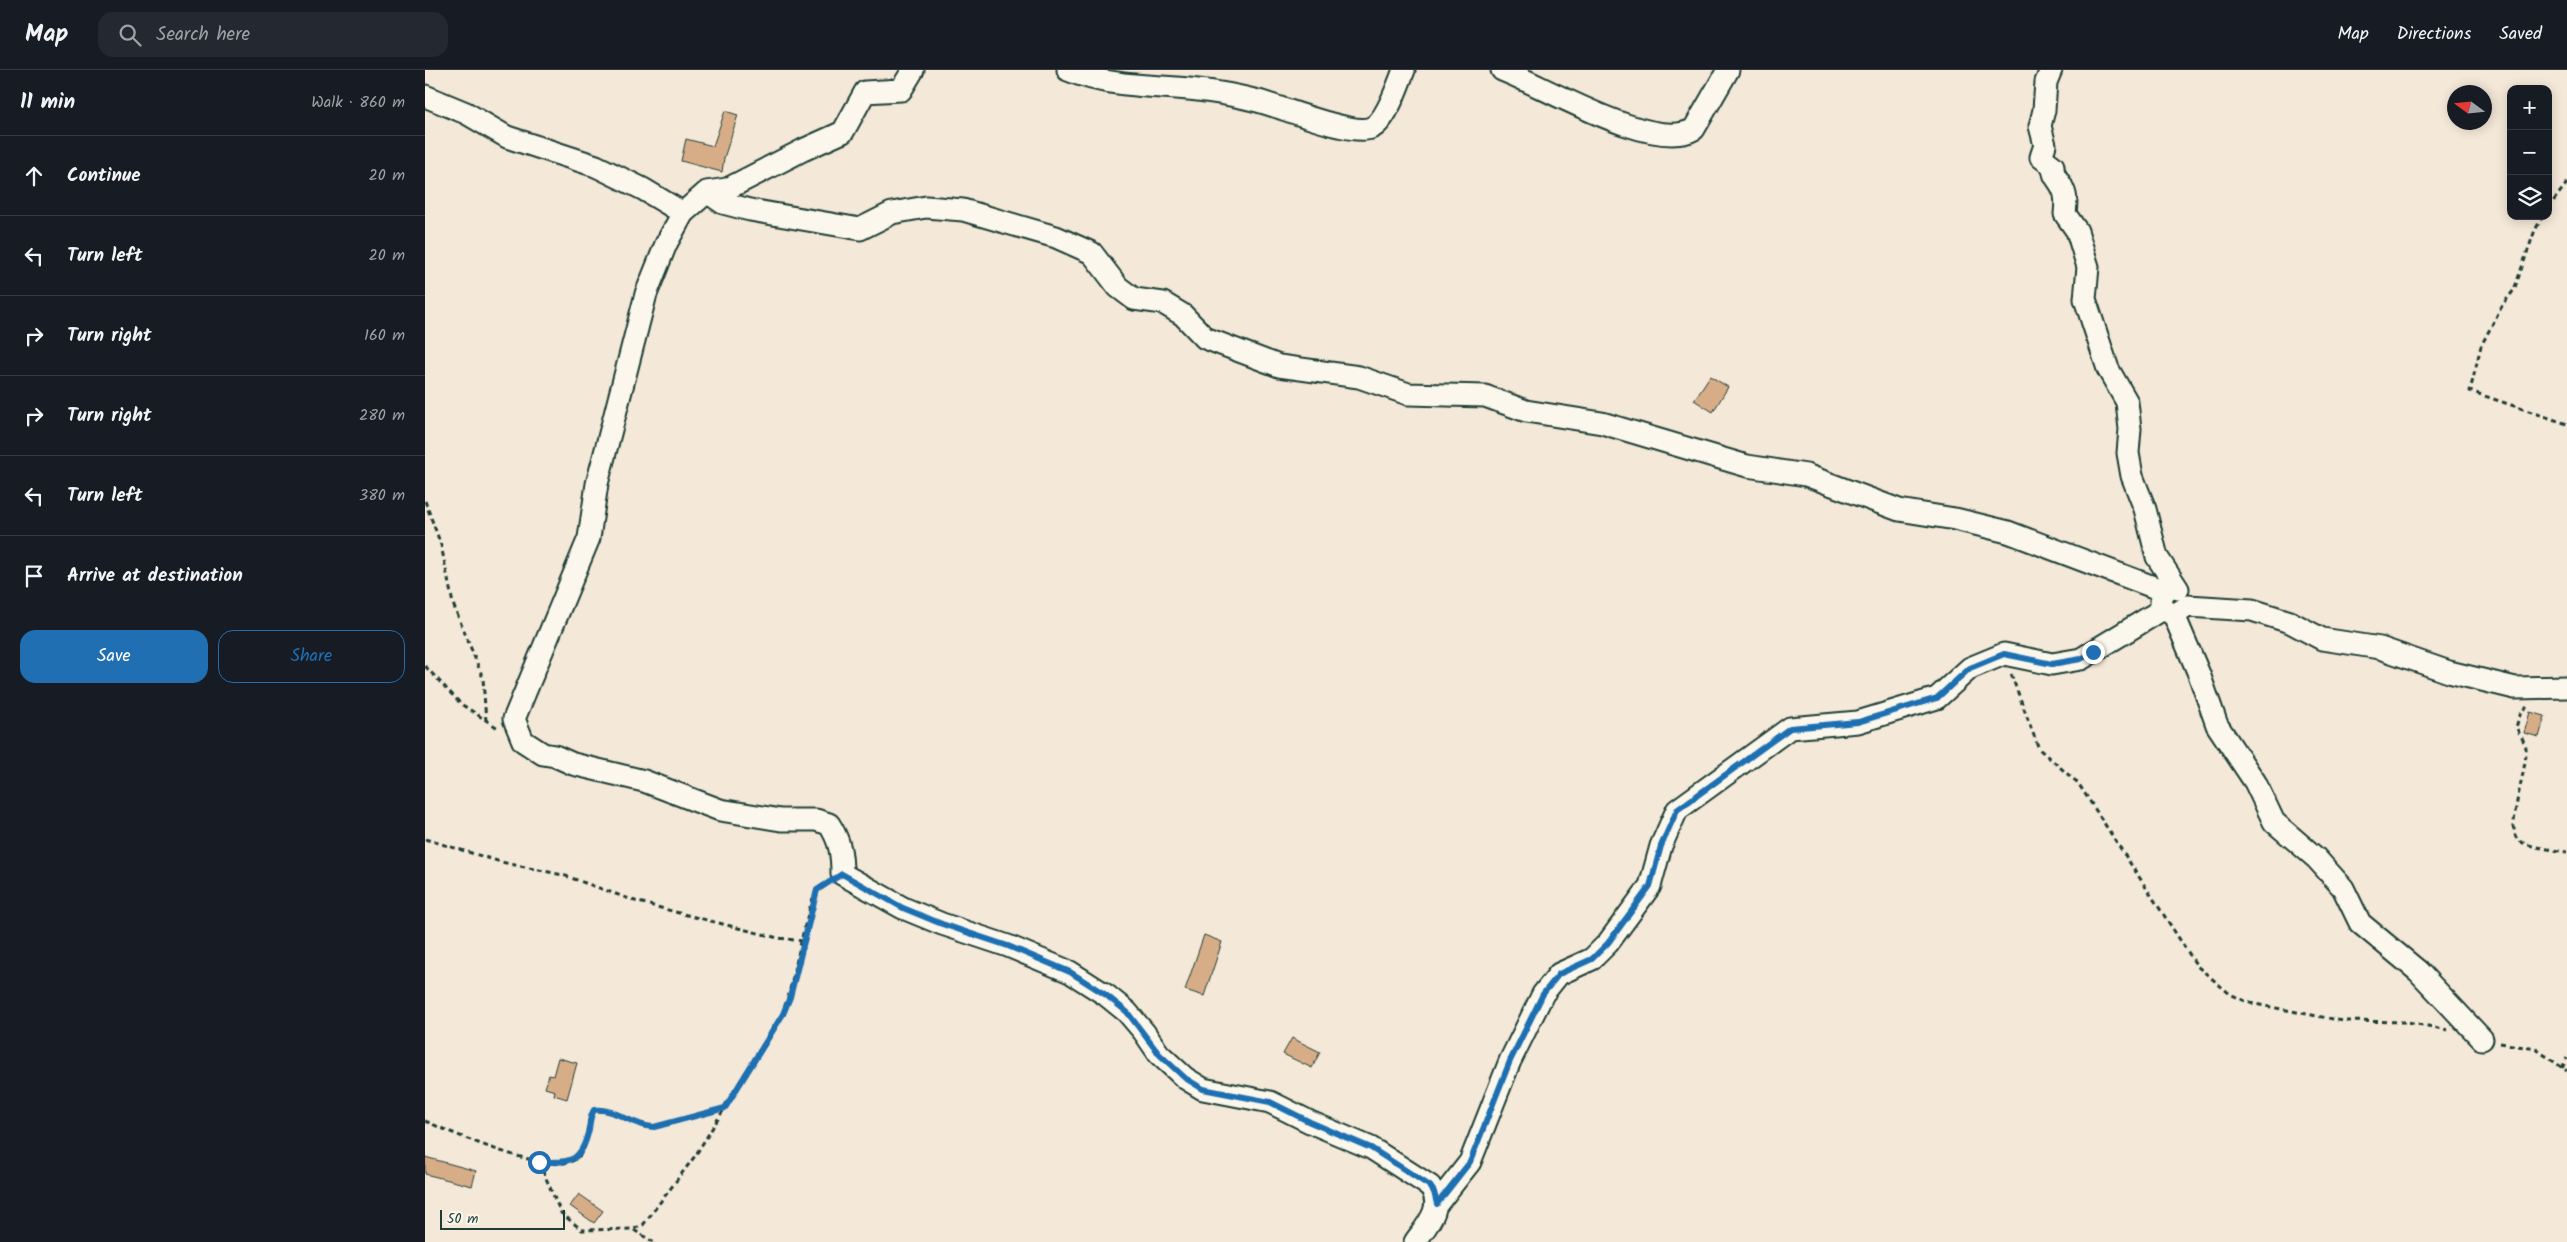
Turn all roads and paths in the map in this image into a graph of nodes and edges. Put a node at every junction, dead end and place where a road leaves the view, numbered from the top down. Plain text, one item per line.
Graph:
1 (913, 70) edge
2 (1068, 70) edge
3 (1404, 70) edge
4 (1502, 70) edge
5 (1728, 70) edge
6 (2051, 70) edge
7 (425, 96) edge
8 (2567, 183) edge
9 (707, 192) junction
10 (2552, 203) edge
11 (683, 213) junction
12 (2541, 220) edge
13 (2567, 424) edge
14 (425, 501) edge
15 (2173, 602) junction
16 (2004, 654) junction
17 (425, 666) edge
18 (2567, 687) edge
19 (2515, 688) junction
20 (486, 722) junction
21 (523, 741) junction
22 (425, 840) edge
23 (2567, 852) edge
24 (842, 874) junction
25 (803, 941) junction
26 (2482, 1039) junction
27 (2567, 1058) edge
28 (2562, 1068) junction
29 (2567, 1071) edge
30 (725, 1108) junction
31 (425, 1121) edge
32 (539, 1162) junction
33 (1437, 1204) junction
34 (633, 1230) junction
35 (653, 1242) edge
36 (1415, 1242) edge

1 - 9 street
2 - 3 street
4 - 5 street
6 - 15 street
7 - 11 street
8 - 10 path
9 - 11 street
9 - 15 street
11 - 21 street
12 - 13 path
14 - 20 path
15 - 16 street
15 - 19 street
15 - 26 street
16 - 26 path
16 - 33 street
17 - 20 path
18 - 19 street
19 - 23 path
20 - 21 path
21 - 24 street
22 - 25 path
24 - 25 path
24 - 33 street
25 - 30 path
26 - 28 path
27 - 28 path
28 - 29 path
30 - 32 path
30 - 34 path
31 - 32 path
32 - 34 path
33 - 36 street
34 - 35 path

